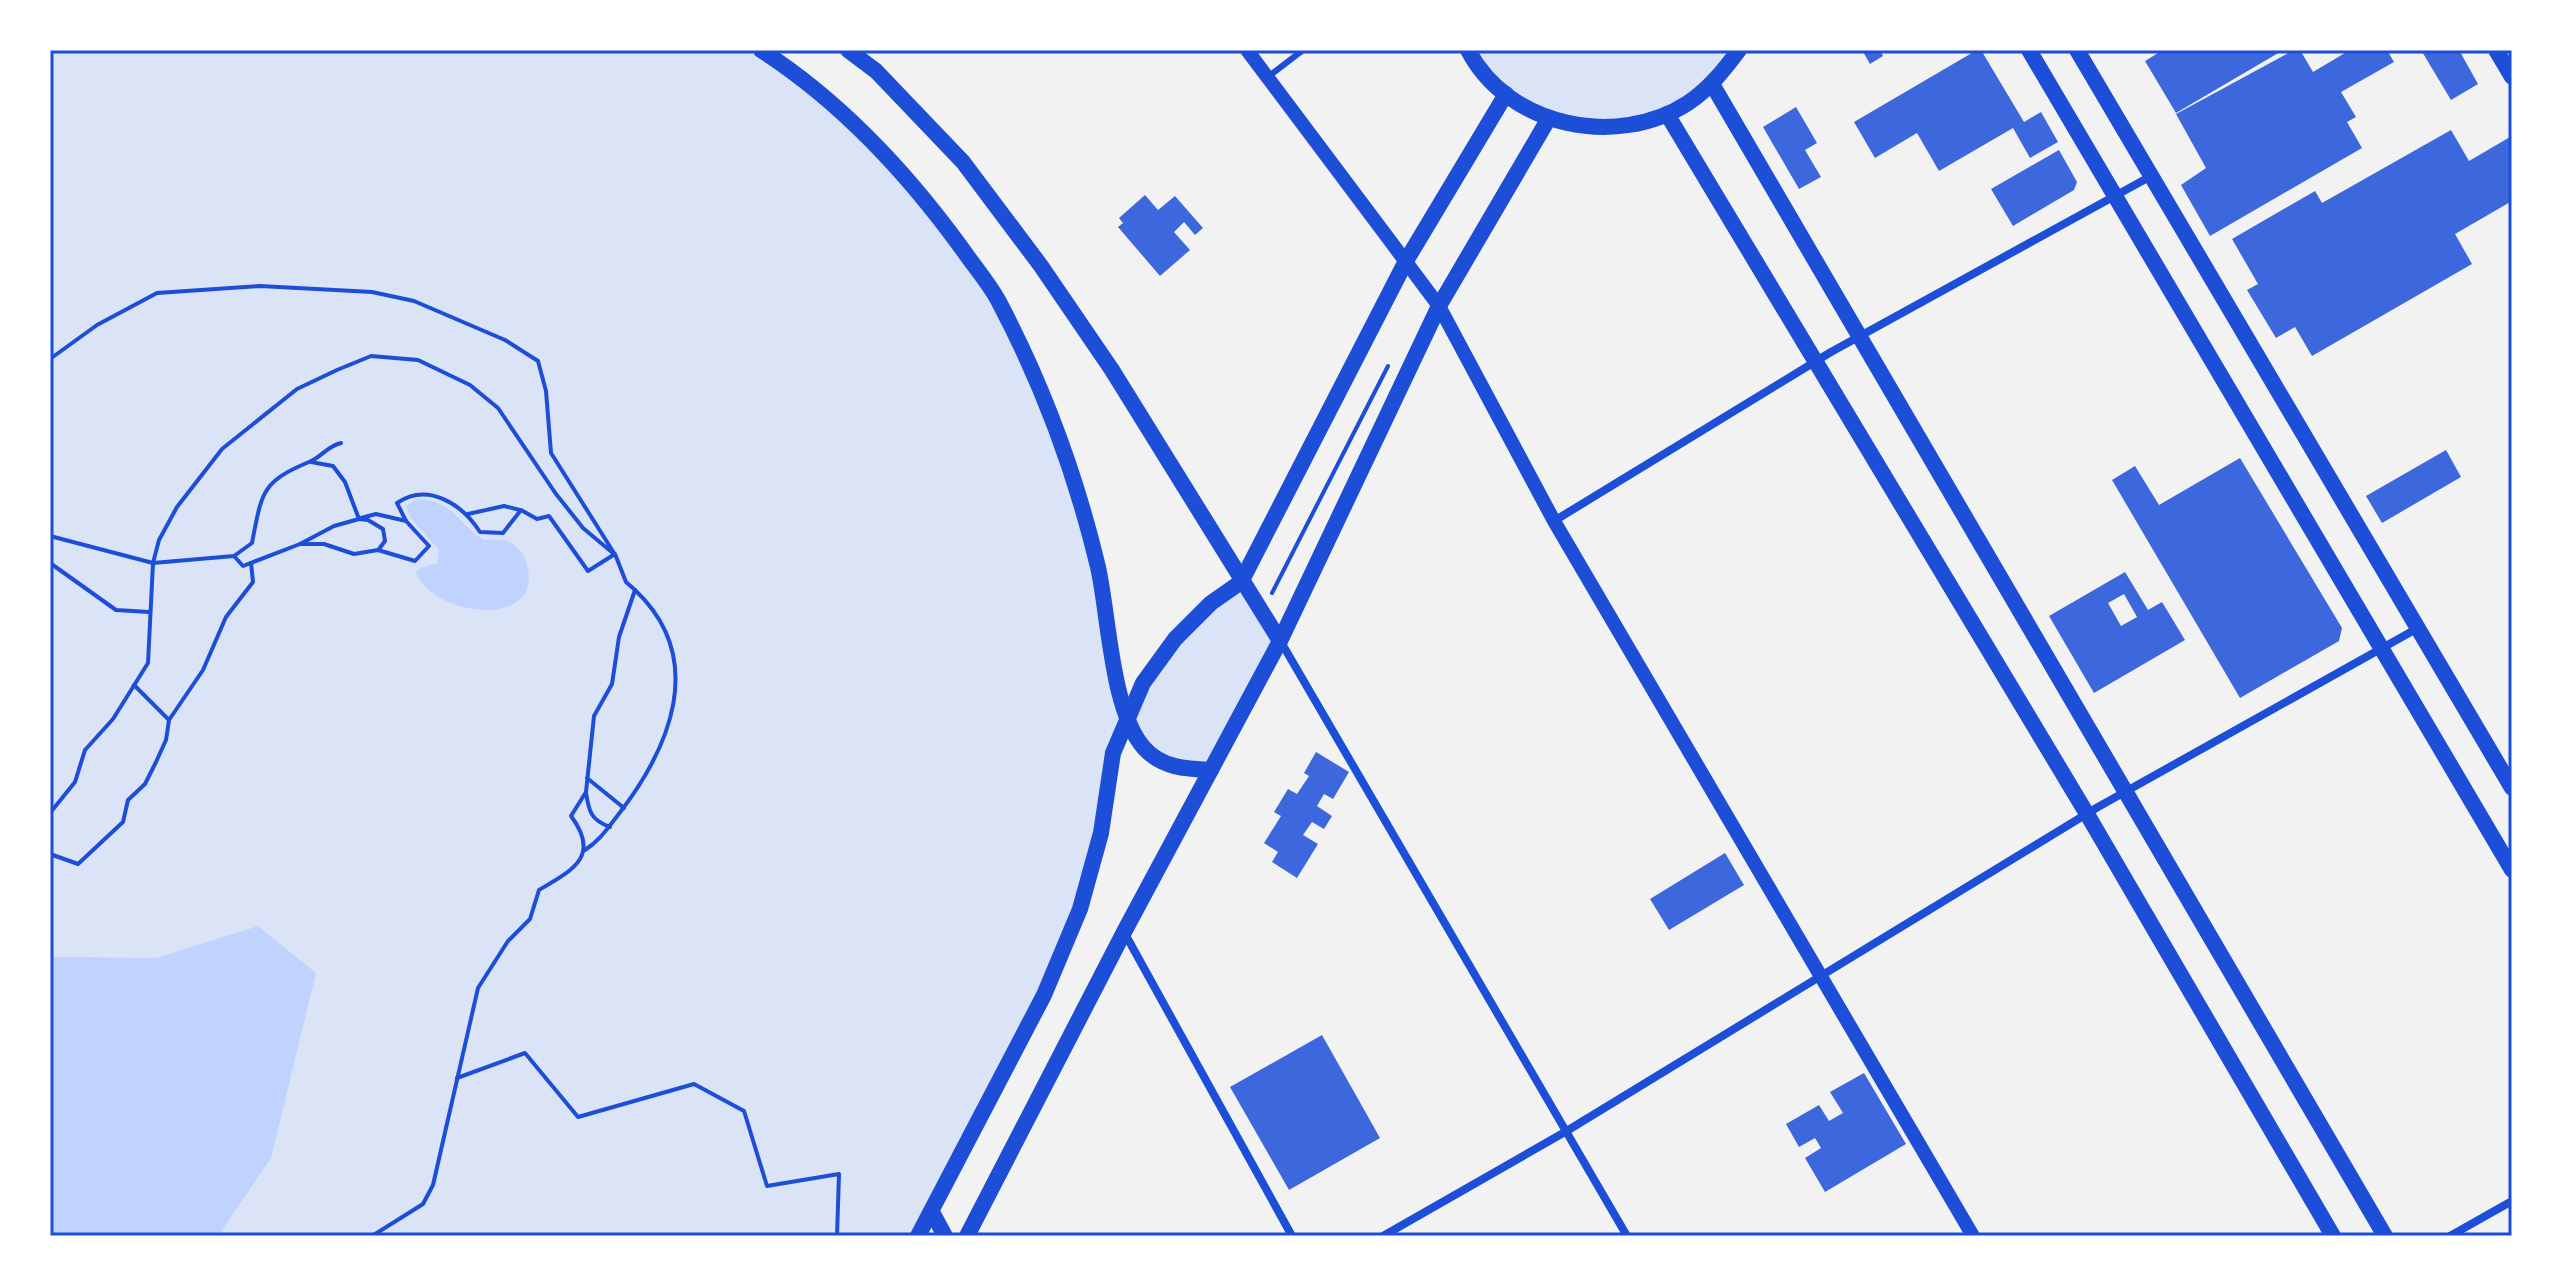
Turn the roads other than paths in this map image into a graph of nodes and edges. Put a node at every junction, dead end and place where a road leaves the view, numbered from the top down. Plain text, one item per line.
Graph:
1 (761, 50) edge
2 (848, 50) edge
3 (1247, 50) edge
4 (1303, 50) edge
5 (1468, 50) edge
6 (1739, 50) edge
7 (2029, 50) edge
8 (2077, 50) edge
9 (2496, 50) edge
10 (1269, 76) junction
11 (2512, 77) edge
12 (1712, 84) junction
13 (1506, 94) junction
14 (1667, 114) junction
15 (1549, 118) junction
16 (2153, 175) junction
17 (2116, 194) junction
18 (1406, 261) junction
19 (1439, 306) junction
20 (1858, 337) junction
21 (1817, 360) junction
22 (1554, 521) junction
23 (1241, 582) junction
24 (2419, 628) junction
25 (1280, 641) junction
26 (2381, 647) junction
27 (1127, 718) junction
28 (1211, 770) junction
29 (2512, 788) edge
30 (2126, 792) junction
31 (2087, 814) junction
32 (2512, 870) edge
33 (1124, 932) junction
34 (1819, 976) junction
35 (1565, 1132) junction
36 (2512, 1201) edge
37 (932, 1212) junction
38 (918, 1236) edge
39 (945, 1236) edge
40 (967, 1236) edge
41 (1292, 1236) edge
42 (1383, 1236) edge
43 (1627, 1236) edge
44 (1973, 1236) edge
45 (2333, 1236) edge
46 (2385, 1236) edge
47 (2450, 1236) edge

1 - 27 main road
2 - 23 main road
3 - 10 street
4 - 10 lane
5 - 13 main road
6 - 12 main road
7 - 17 main road
8 - 16 main road
9 - 11 main road
10 - 18 street
12 - 14 main road
12 - 20 main road
13 - 15 main road
13 - 18 main road
14 - 15 main road
14 - 21 main road
15 - 19 main road
16 - 17 street
16 - 24 main road
17 - 20 street
17 - 26 main road
18 - 19 street
18 - 23 main road
19 - 22 street
19 - 25 main road
20 - 21 street
20 - 30 main road
21 - 22 street
21 - 31 main road
22 - 34 street
23 - 25 main road
23 - 27 main road
24 - 26 street
24 - 29 main road
25 - 28 main road
25 - 35 street
26 - 30 street
26 - 32 main road
27 - 28 main road
27 - 37 main road
28 - 33 main road
30 - 31 street
30 - 46 main road
31 - 34 street
31 - 45 main road
33 - 40 main road
33 - 41 street
34 - 35 street
34 - 44 street
35 - 42 street
35 - 43 street
36 - 47 street
37 - 38 main road
37 - 39 main road

